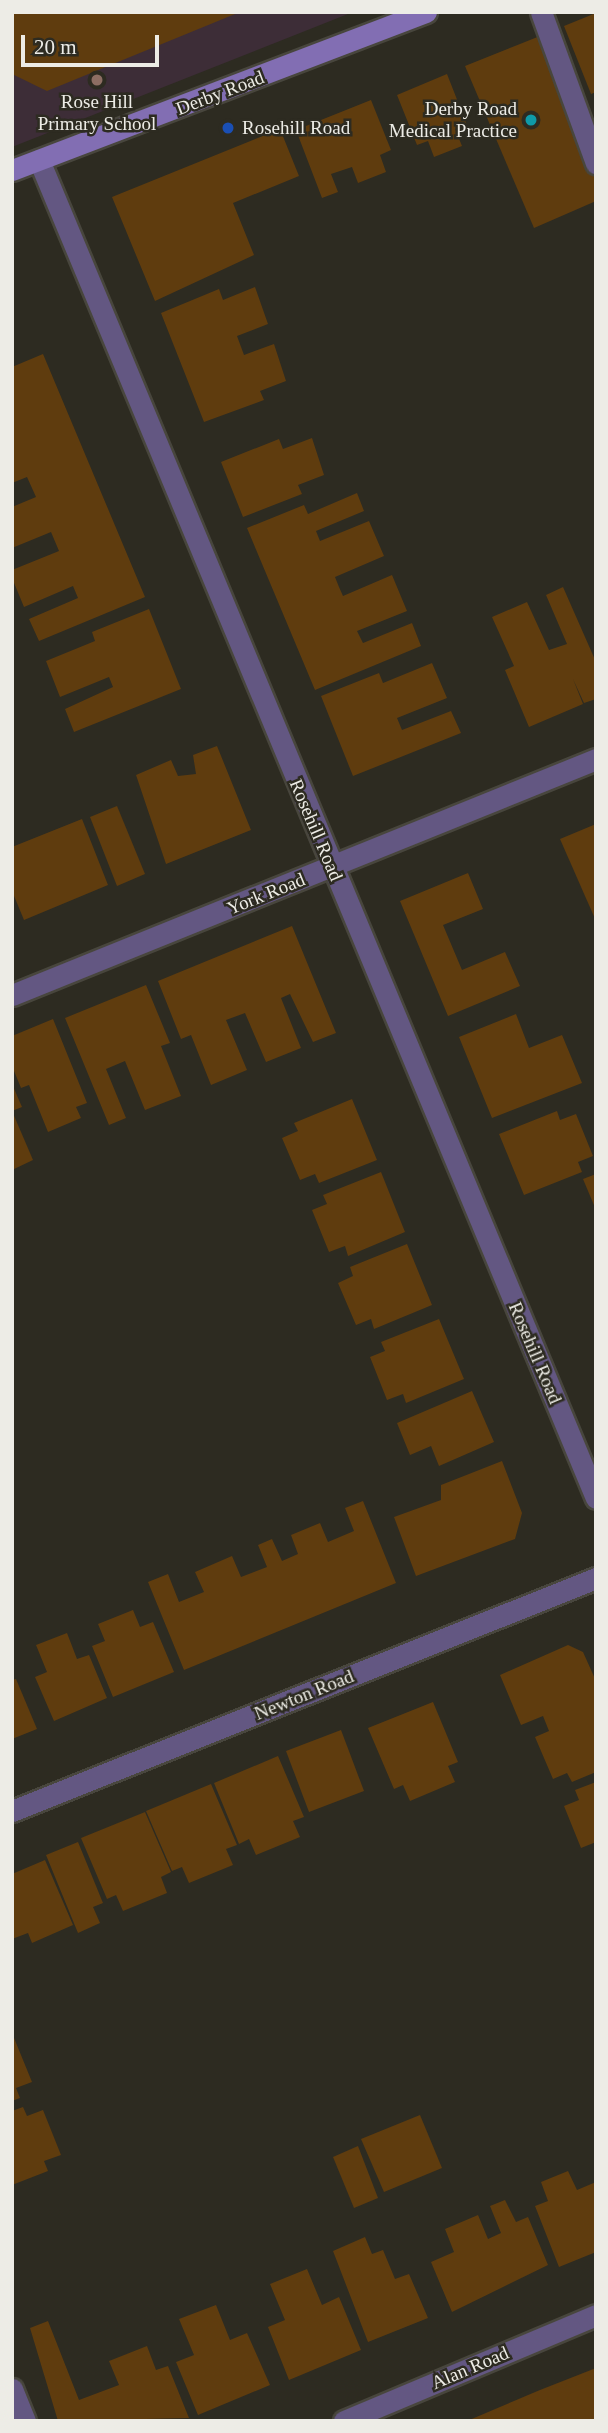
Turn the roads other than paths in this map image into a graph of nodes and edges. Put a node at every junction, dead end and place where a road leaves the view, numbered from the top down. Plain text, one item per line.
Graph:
1 (426, 12) edge
2 (541, 12) edge
3 (39, 160) junction
4 (596, 163) edge
5 (12, 170) edge
6 (596, 759) edge
7 (332, 868) junction
8 (12, 995) edge
9 (596, 1498) edge
10 (596, 1578) edge
11 (12, 1811) edge
12 (596, 2315) edge
13 (12, 2389) edge
14 (25, 2421) edge
15 (344, 2421) edge

1 - 3 main road, Derby Road
2 - 4 street
3 - 5 main road, Derby Road
3 - 7 street, Rosehill Road
6 - 7 street, York Road
7 - 8 street, York Road
7 - 9 street, Rosehill Road
10 - 11 street, Newton Road
12 - 15 street, Alan Road
13 - 14 street

